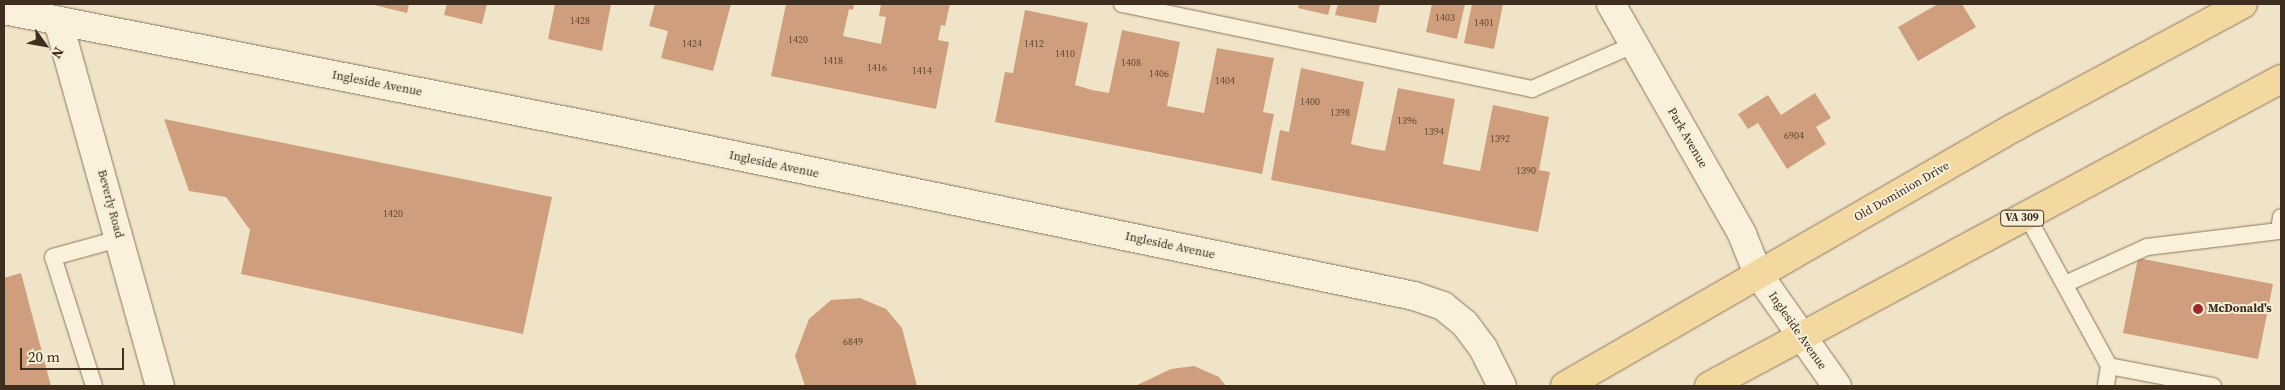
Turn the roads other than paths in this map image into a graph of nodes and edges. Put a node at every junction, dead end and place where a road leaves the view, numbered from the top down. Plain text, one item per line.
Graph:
1 (1122, 4) edge
2 (1611, 4) edge
3 (2243, 4) edge
4 (4, 10) edge
5 (58, 21) junction
6 (1633, 45) junction
7 (2281, 79) edge
8 (2027, 216) junction
9 (2280, 224) edge
10 (119, 239) junction
11 (1758, 274) junction
12 (2065, 284) junction
13 (1800, 337) junction
14 (2109, 366) junction
15 (94, 386) edge
16 (160, 386) edge
17 (1502, 386) edge
18 (1565, 386) edge
19 (1709, 386) edge
20 (1837, 386) edge
21 (2106, 386) edge
22 (2213, 386) edge

1 - 6 lane
2 - 6 street, Park Avenue
3 - 11 main road, Old Dominion Drive
4 - 5 street, Ingleside Avenue
5 - 10 street, Beverly Road
5 - 17 street, Ingleside Avenue
6 - 11 street, Park Avenue
7 - 8 main road, VA 309
8 - 12 lane
8 - 13 main road, VA 309
9 - 12 lane
10 - 15 lane
10 - 16 street, Beverly Road
11 - 13 street, Ingleside Avenue
11 - 18 main road, Old Dominion Drive
12 - 14 lane
13 - 19 main road, VA 309
13 - 20 street, Ingleside Avenue
14 - 21 lane
14 - 22 lane

